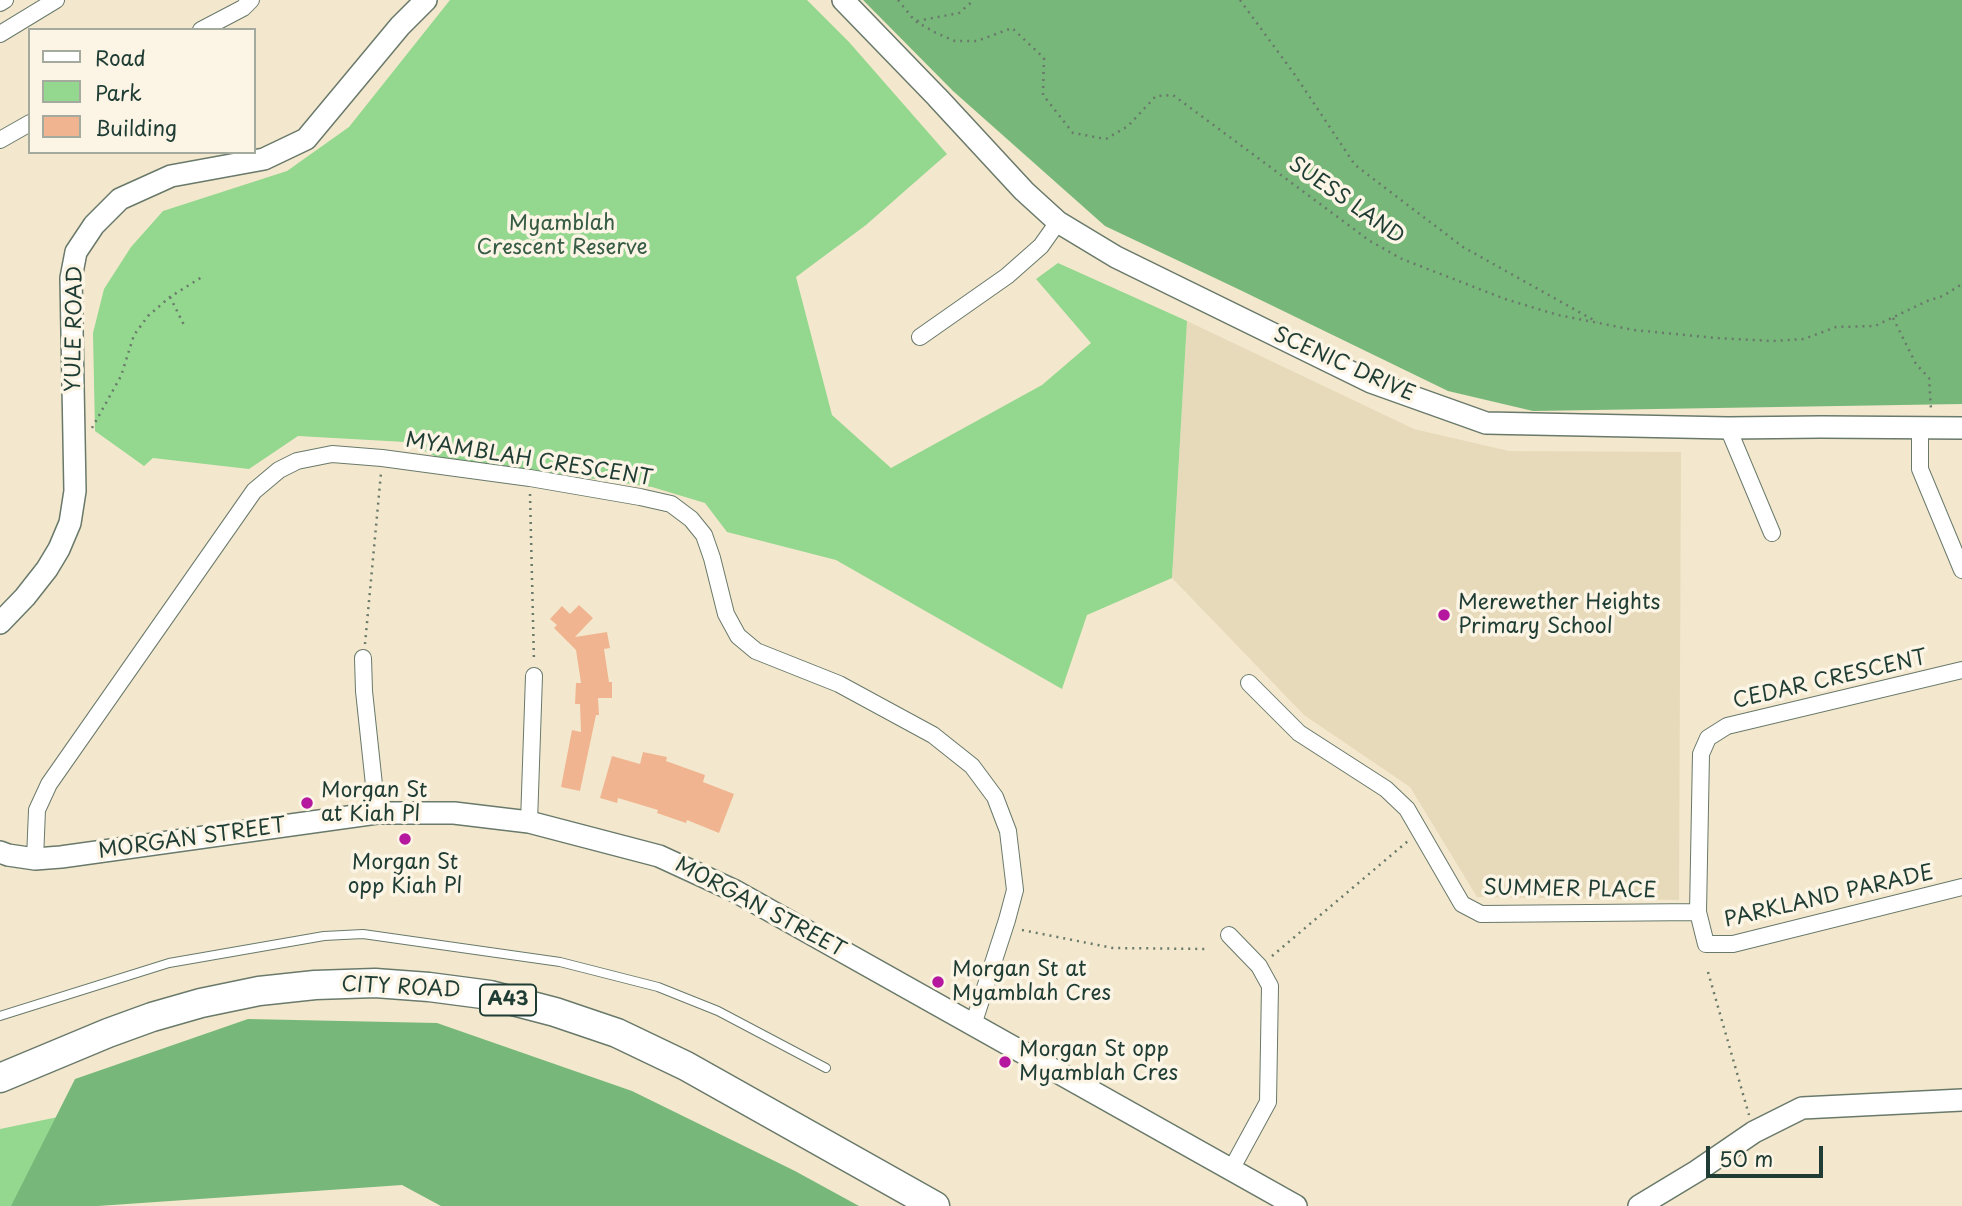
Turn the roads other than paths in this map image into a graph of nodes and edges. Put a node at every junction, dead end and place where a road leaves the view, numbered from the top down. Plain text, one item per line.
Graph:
1 (5, 0) edge
2 (56, 0) edge
3 (251, 0) edge
4 (426, 0) edge
5 (844, 0) edge
6 (0, 3) edge
7 (205, 28) edge
8 (0, 34) edge
9 (28, 124) edge
10 (0, 140) edge
11 (1058, 222) junction
12 (920, 337) dead end
13 (1728, 428) junction
14 (1926, 428) junction
15 (1962, 428) edge
16 (1772, 533) dead end
17 (1962, 570) edge
18 (0, 623) edge
19 (363, 658) road end
20 (1962, 670) edge
21 (534, 676) road end
22 (1249, 683) dead end
23 (377, 813) junction
24 (529, 822) junction
25 (0, 852) edge
26 (35, 859) junction
27 (1962, 887) edge
28 (1698, 912) junction
29 (1229, 935) dead end
30 (1706, 944) joint
31 (0, 1016) edge
32 (973, 1024) junction
33 (826, 1068) dead end
34 (0, 1077) edge
35 (1962, 1100) edge
36 (1231, 1168) junction
37 (934, 1206) edge
38 (1296, 1206) edge
39 (1639, 1206) edge

1 - 6 street
2 - 8 street
3 - 7 street
4 - 18 street, YULE ROAD
5 - 11 street, SCENIC DRIVE
9 - 10 street
11 - 12 street
11 - 13 street, SCENIC DRIVE
13 - 14 street, SCENIC DRIVE
13 - 16 street
14 - 15 street, SCENIC DRIVE
14 - 17 street
19 - 23 street
20 - 28 street, CEDAR CRESCENT
21 - 24 street
22 - 28 street, SUMMER PLACE
23 - 24 street, MORGAN STREET
23 - 26 street, MORGAN STREET
24 - 32 street, MORGAN STREET
25 - 26 street, MORGAN STREET
26 - 32 street, MYAMBLAH CRESCENT
27 - 30 street, PARKLAND PARADE
28 - 30 street, CEDAR CRESCENT
29 - 36 street
31 - 33 lane
32 - 36 street, MORGAN STREET
34 - 37 highway, CITY ROAD / A43
35 - 39 street
36 - 38 street, MORGAN STREET

